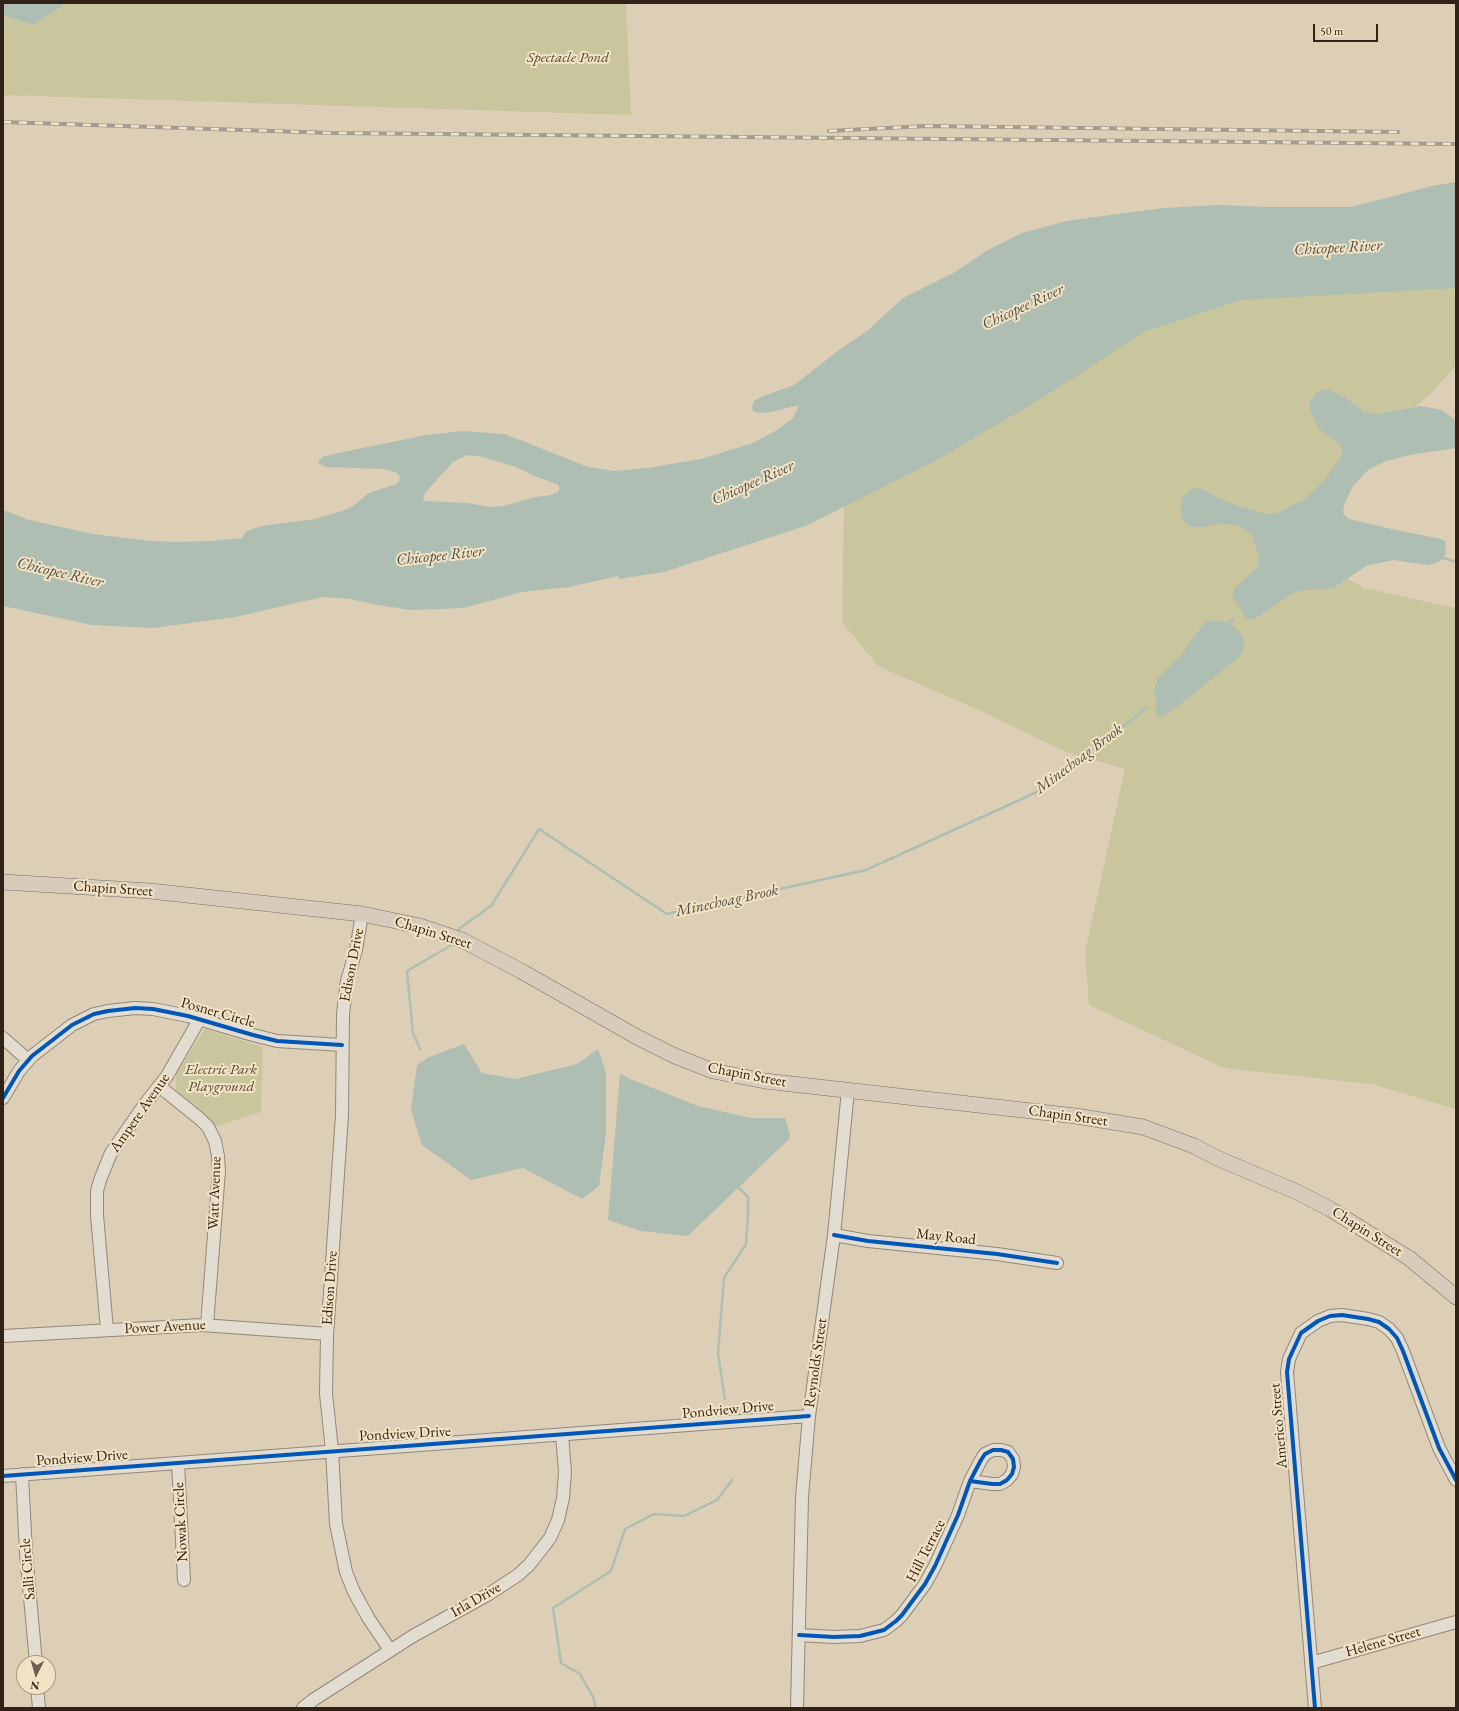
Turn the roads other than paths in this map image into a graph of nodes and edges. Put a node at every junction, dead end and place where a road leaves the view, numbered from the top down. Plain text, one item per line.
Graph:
1 (3, 882) edge
2 (362, 914) junction
3 (199, 1020) junction
4 (3, 1038) edge
5 (342, 1045) junction
6 (28, 1060) junction
7 (159, 1086) junction
8 (848, 1090) junction
9 (3, 1098) edge
10 (834, 1235) junction
11 (1056, 1263) dead end
12 (1456, 1297) edge
13 (207, 1325) junction
14 (108, 1330) junction
15 (328, 1334) junction
16 (3, 1336) edge
17 (809, 1416) junction
18 (562, 1435) junction
19 (332, 1450) junction
20 (178, 1463) junction
21 (22, 1474) junction
22 (3, 1476) edge
23 (1456, 1480) edge
24 (970, 1481) dead end
25 (184, 1580) dead end
26 (1456, 1622) edge
27 (798, 1635) junction
28 (390, 1650) junction
29 (35, 1655) edge
30 (1311, 1663) junction
31 (38, 1695) edge
32 (39, 1708) edge
33 (304, 1708) edge
34 (797, 1708) edge
35 (1314, 1708) edge

1 - 2 main road, Chapin Street
2 - 5 street, Edison Drive
2 - 8 main road, Chapin Street
3 - 5 street, Posner Circle
3 - 6 street, Posner Circle
3 - 7 street, Ampere Avenue
4 - 6 street
5 - 15 street, Edison Drive
6 - 9 street, Posner Circle
7 - 13 street, Watt Avenue
7 - 14 street, Ampere Avenue
8 - 10 street, Reynolds Street
8 - 12 main road, Chapin Street
10 - 11 street, May Road
10 - 17 street, Reynolds Street
13 - 14 street, Power Avenue
13 - 15 street, Power Avenue
14 - 16 street, Power Avenue
15 - 19 street, Edison Drive
17 - 18 street, Pondview Drive
17 - 27 street, Reynolds Street
18 - 19 street, Pondview Drive
18 - 28 street, Irla Drive
19 - 20 street, Pondview Drive
19 - 28 street, Edison Drive
20 - 21 street, Pondview Drive
20 - 25 street, Nowak Circle
21 - 22 street, Pondview Drive
21 - 29 street, Salli Circle
23 - 30 street, Americo Street
24 - 27 street, Hill Terrace
26 - 30 street, Helene Street
27 - 34 street, Reynolds Street
28 - 33 street, Irla Drive
30 - 35 street, Americo Street
31 - 32 street

